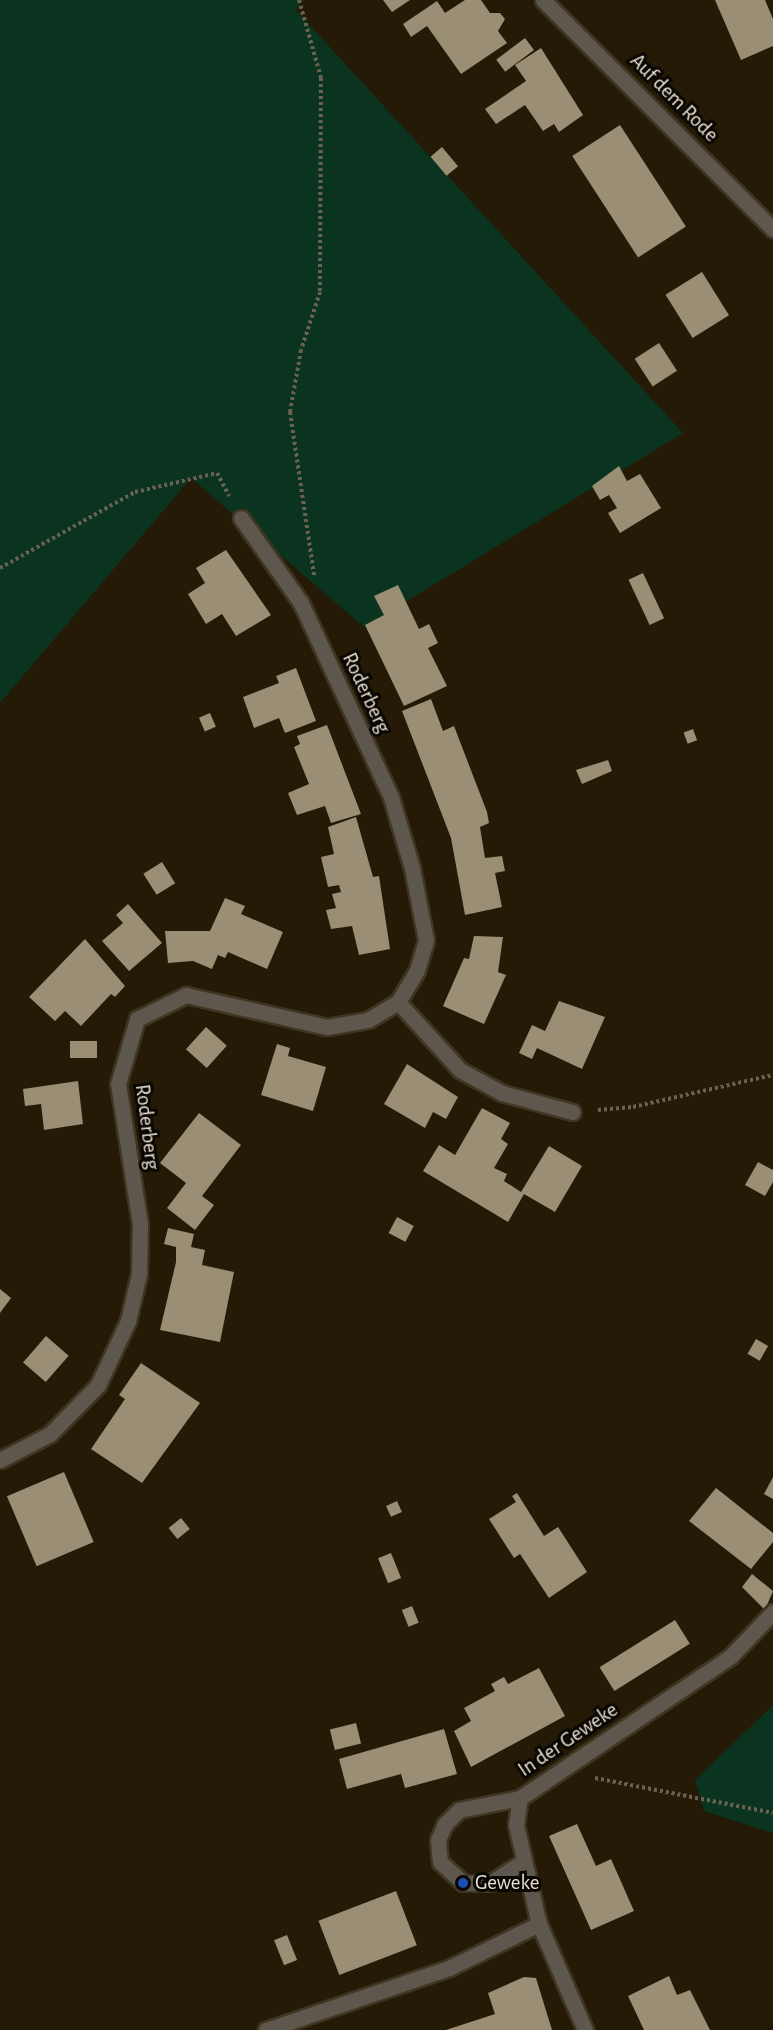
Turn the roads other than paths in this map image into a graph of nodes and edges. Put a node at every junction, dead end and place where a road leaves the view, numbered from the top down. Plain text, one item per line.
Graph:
1 (543, 0) edge
2 (773, 228) edge
3 (241, 518) road end
4 (398, 1002) junction
5 (573, 1112) road end
6 (0, 1460) edge
7 (773, 1612) edge
8 (520, 1798) junction
9 (524, 1861) junction
10 (539, 1924) junction
11 (266, 2030) edge
12 (585, 2030) edge

1 - 2 street, Auf dem Rode
3 - 4 street, Roderberg
4 - 5 street
4 - 6 street, Roderberg
7 - 8 street, In der Geweke
8 - 9 street, In der Geweke
8 - 9 street
9 - 10 street, In der Geweke
10 - 11 street
10 - 12 street, In der Geweke

